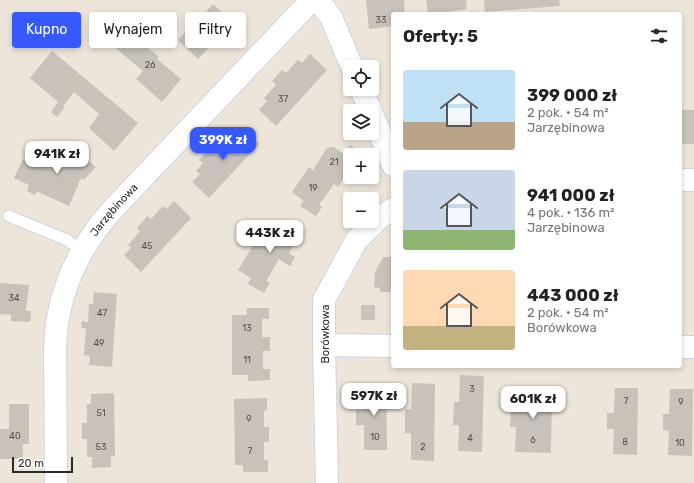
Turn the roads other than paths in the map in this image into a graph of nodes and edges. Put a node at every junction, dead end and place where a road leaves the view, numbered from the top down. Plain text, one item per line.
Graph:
1 (313, 0) edge
2 (318, 0) edge
3 (349, 60) edge
4 (379, 131) edge
5 (391, 159) edge
6 (682, 180) edge
7 (694, 180) edge
8 (391, 210) edge
9 (9, 216) dead end
10 (82, 251) junction
11 (324, 345) junction
12 (391, 346) edge
13 (682, 347) edge
14 (694, 347) edge
15 (56, 483) edge
16 (327, 483) edge

1 - 10 street, Jarzębinowa
2 - 3 street
4 - 5 street
6 - 7 street
8 - 11 street, Borówkowa
9 - 10 lane
10 - 15 street, Jarzębinowa
11 - 12 street
11 - 16 street, Borówkowa
13 - 14 street

